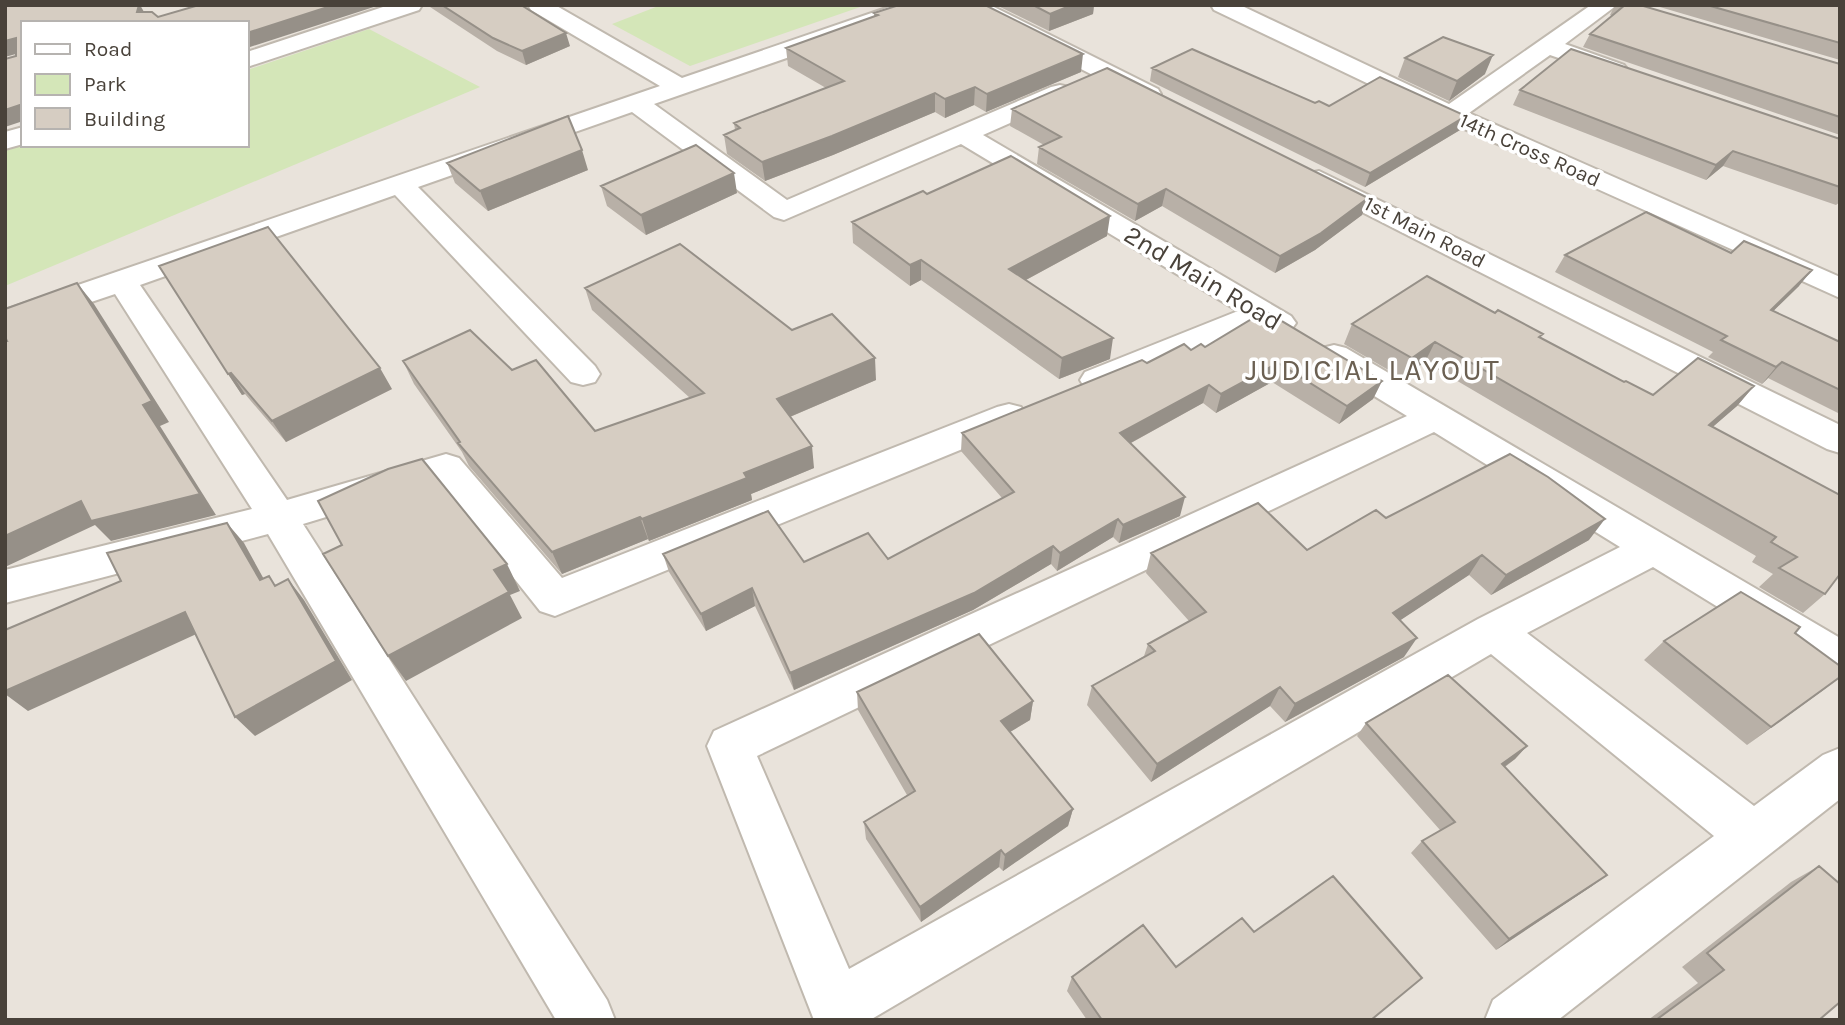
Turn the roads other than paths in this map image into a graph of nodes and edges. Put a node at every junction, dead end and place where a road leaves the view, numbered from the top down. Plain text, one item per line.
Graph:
1 (411, 5) edge
2 (540, 5) edge
3 (917, 5) edge
4 (973, 5) edge
5 (1606, 5) edge
6 (1232, 7) edge
7 (1547, 47) junction
8 (248, 60) edge
9 (1106, 72) junction
10 (1636, 77) edge
11 (680, 87) junction
12 (636, 103) junction
13 (1168, 103) edge
14 (1451, 114) junction
15 (963, 134) junction
16 (1293, 166) edge
17 (400, 185) junction
18 (122, 281) junction
19 (1840, 289) edge
20 (1263, 313) junction
21 (5, 321) edge
22 (583, 374) dead end
23 (1435, 417) junction
24 (1840, 440) edge
25 (278, 517) junction
26 (1654, 548) junction
27 (5, 587) edge
28 (1493, 631) junction
29 (1840, 660) edge
30 (1840, 770) edge
31 (1754, 836) junction
32 (840, 1013) edge
33 (587, 1020) edge
34 (1513, 1020) edge

1 - 8 street
2 - 11 street
3 - 11 street
4 - 9 street
5 - 7 street
6 - 14 street, 14th Cross Road
7 - 10 street
7 - 14 street
9 - 13 street
9 - 15 street
11 - 12 street
12 - 15 street
12 - 17 street
14 - 19 street, 14th Cross Road
15 - 20 street, 2nd Main Road
16 - 24 street, 1st Main Road
17 - 18 street
17 - 22 street
18 - 21 street
18 - 25 street
20 - 23 street, 2nd Main Road
20 - 25 street
23 - 26 street, 2nd Main Road
23 - 32 street
25 - 27 street
25 - 33 street
26 - 28 street
26 - 29 street, 2nd Main Road
28 - 31 street
28 - 32 street
30 - 31 street
31 - 34 street

